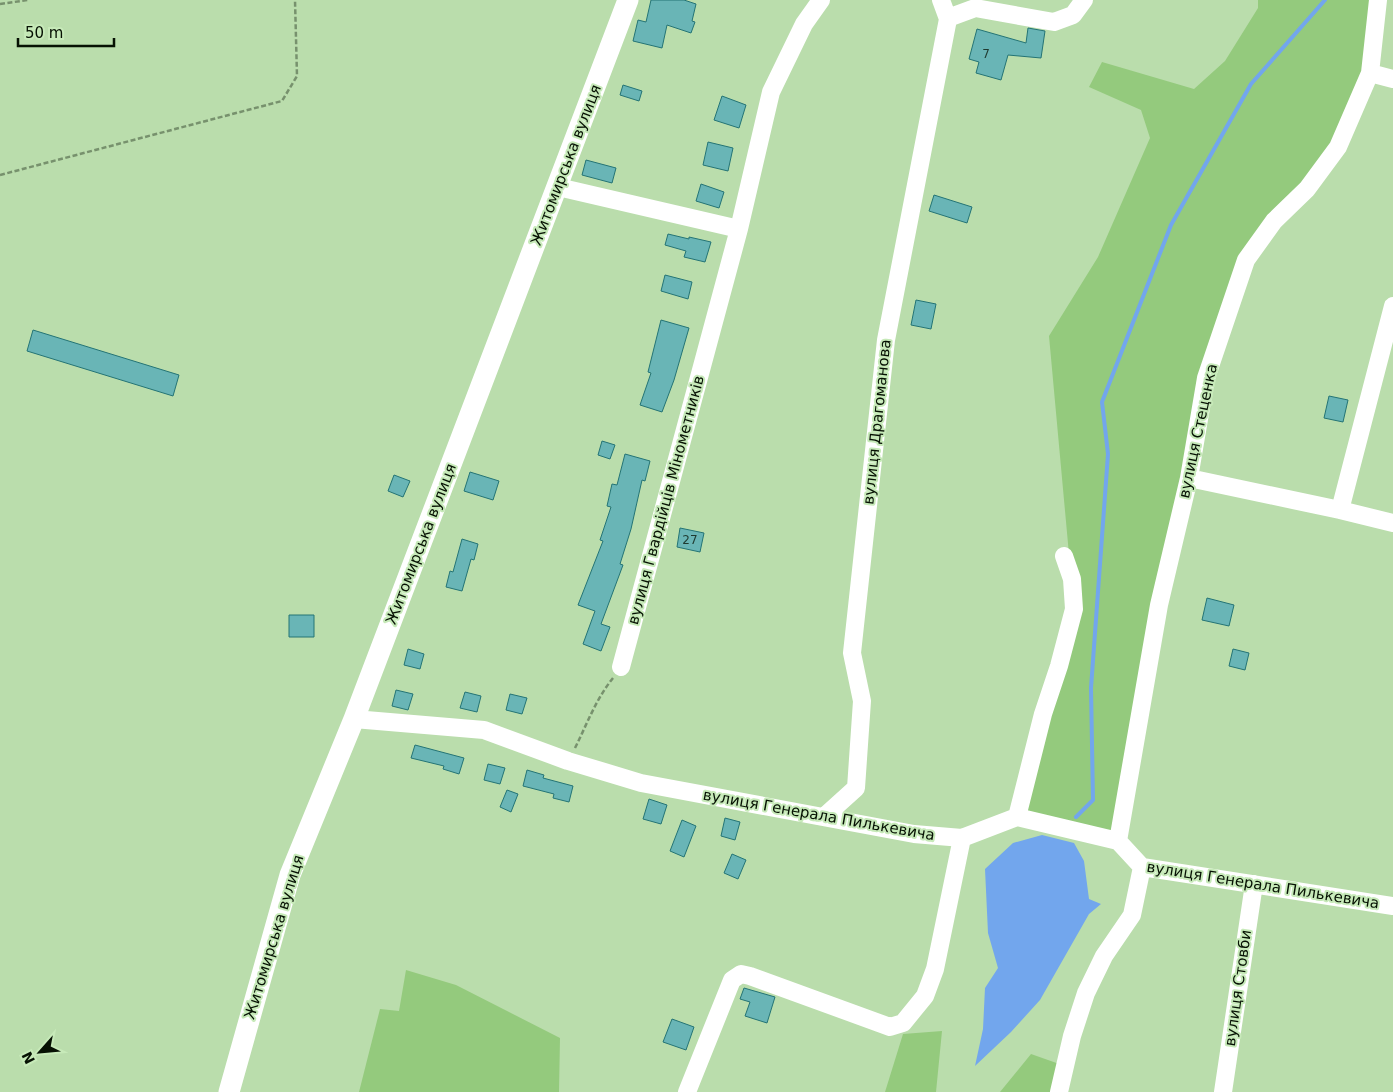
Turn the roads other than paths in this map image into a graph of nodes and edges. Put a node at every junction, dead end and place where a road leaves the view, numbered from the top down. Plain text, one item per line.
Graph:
1 (628, 0) edge
2 (821, 0) edge
3 (942, 0) edge
4 (1084, 0) edge
5 (1378, 0) edge
6 (948, 18) junction
7 (1370, 73) junction
8 (1393, 79) edge
9 (558, 187) junction
10 (739, 229) junction
11 (1393, 306) edge
12 (1189, 478) junction
13 (1340, 510) junction
14 (1393, 523) edge
15 (1064, 556) dead end
16 (621, 667) road end
17 (354, 720) junction
18 (825, 816) junction
19 (1017, 817) junction
20 (962, 838) junction
21 (1118, 841) junction
22 (1142, 868) junction
23 (1254, 884) junction
24 (1393, 906) edge
25 (229, 1092) edge
26 (687, 1092) edge
27 (1060, 1092) edge
28 (1223, 1092) edge

1 - 9 main road, Житомирська вулиця
2 - 10 street, вулиця Гвардійців Мінометників
3 - 6 street, вулиця Драгоманова
4 - 6 street
5 - 7 street, вулиця Стеценка
6 - 18 street, вулиця Драгоманова
7 - 8 street
7 - 12 street, вулиця Стеценка
9 - 10 street
9 - 17 main road, Житомирська вулиця
10 - 16 street, вулиця Гвардійців Мінометників
11 - 13 street
12 - 13 street
12 - 21 street, вулиця Стеценка
13 - 14 street
15 - 19 street
17 - 18 street, вулиця Генерала Пилькевича
17 - 25 main road, Житомирська вулиця
18 - 20 street, вулиця Генерала Пилькевича
19 - 20 street, вулиця Генерала Пилькевича
19 - 21 street
20 - 26 street
21 - 22 street, вулиця Генерала Пилькевича
22 - 23 street, вулиця Генерала Пилькевича
22 - 27 street
23 - 24 street, вулиця Генерала Пилькевича
23 - 28 street, вулиця Стовби

